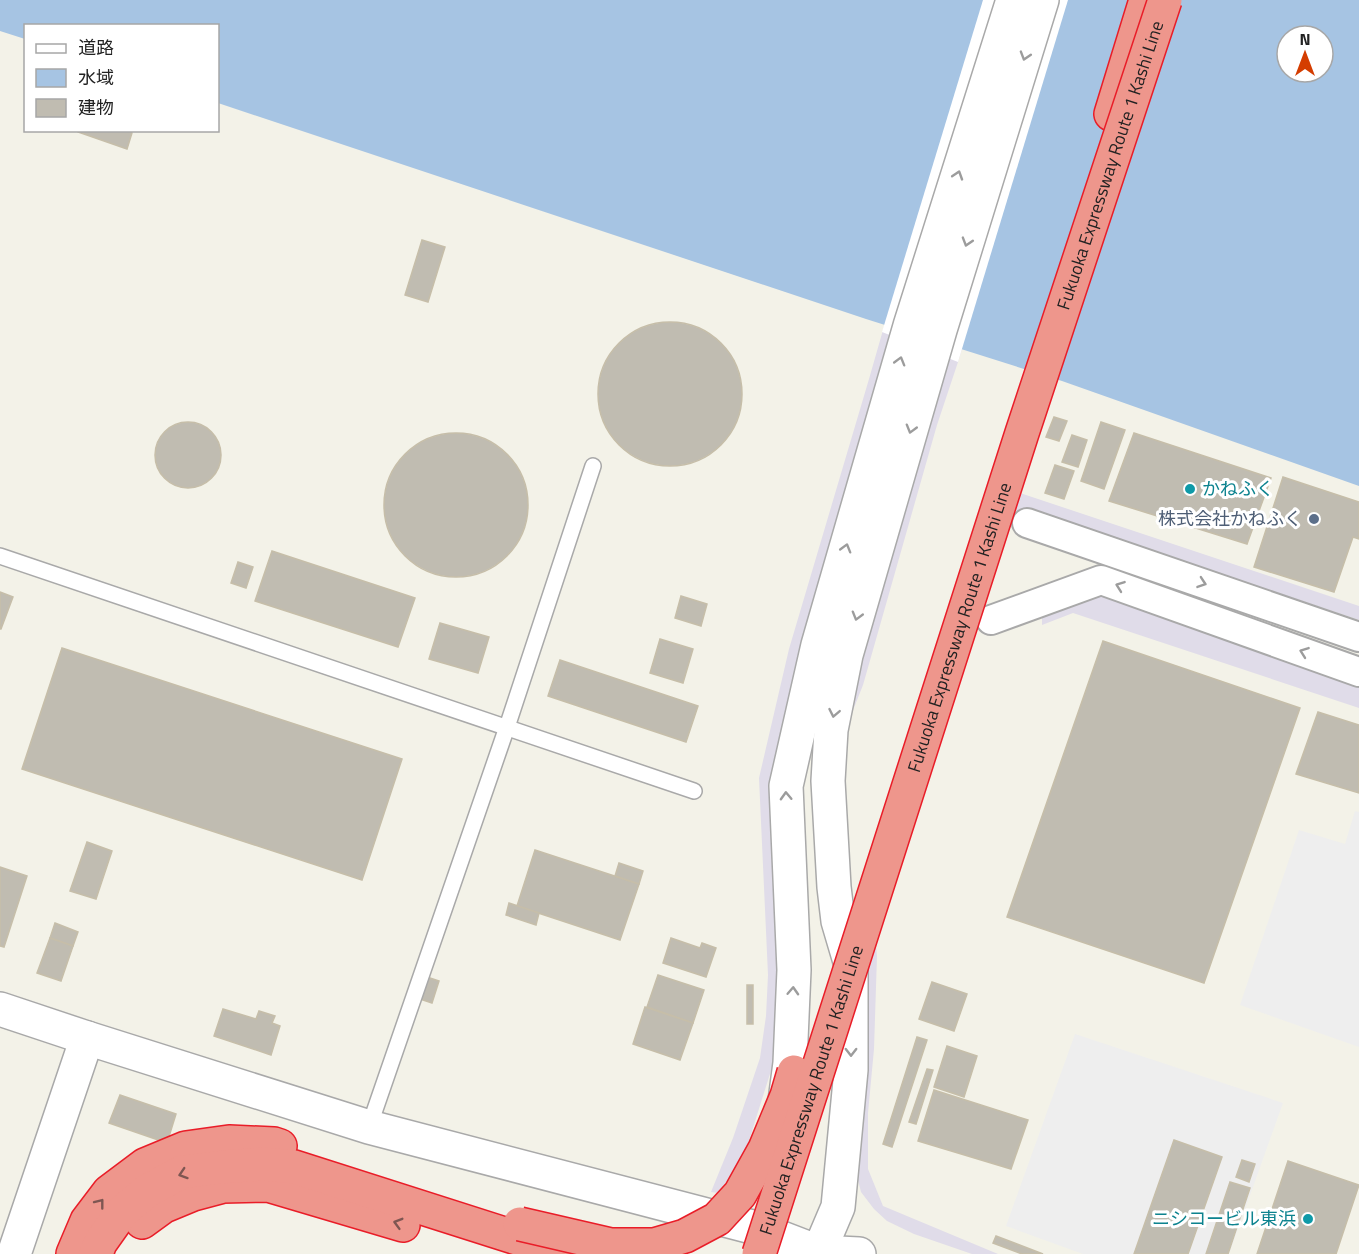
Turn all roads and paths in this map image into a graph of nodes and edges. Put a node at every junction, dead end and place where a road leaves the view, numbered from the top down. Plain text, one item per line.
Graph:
1 (1013, 0) edge
2 (1042, 0) edge
3 (1146, 0) edge
4 (1165, 0) edge
5 (593, 466) dead end
6 (1027, 523) dead end
7 (0, 556) edge
8 (991, 620) dead end
9 (1359, 637) edge
10 (832, 650) junction
11 (1359, 672) edge
12 (507, 728) junction
13 (694, 791) dead end
14 (865, 902) junction
15 (0, 1009) edge
16 (87, 1038) junction
17 (369, 1127) junction
18 (753, 1248) edge
19 (818, 1253) edge
20 (14, 1254) edge
21 (73, 1254) edge
22 (96, 1254) edge
23 (120, 1254) edge
24 (493, 1254) edge
25 (562, 1254) edge
26 (694, 1254) edge
27 (859, 1254) edge

10 -> 1 street
2 -> 10 street
3 - 14 highway, Fukuoka Expressway Route 1 Kashi Line
4 - 14 highway, Fukuoka Expressway Route 1 Kashi Line, bridge
5 - 12 lane
6 -> 9 street
7 - 12 lane
11 -> 8 street
18 -> 10 street
10 -> 19 street
12 - 13 lane
12 - 17 lane
14 - 18 highway, Fukuoka Expressway Route 1 Kashi Line, bridge
21 -> 14 highway, bridge
14 - 26 highway, bridge
15 - 16 street
16 - 17 street
16 - 20 street
17 - 18 street
18 - 19 street
19 - 27 street
25 -> 22 highway
24 -> 23 highway

